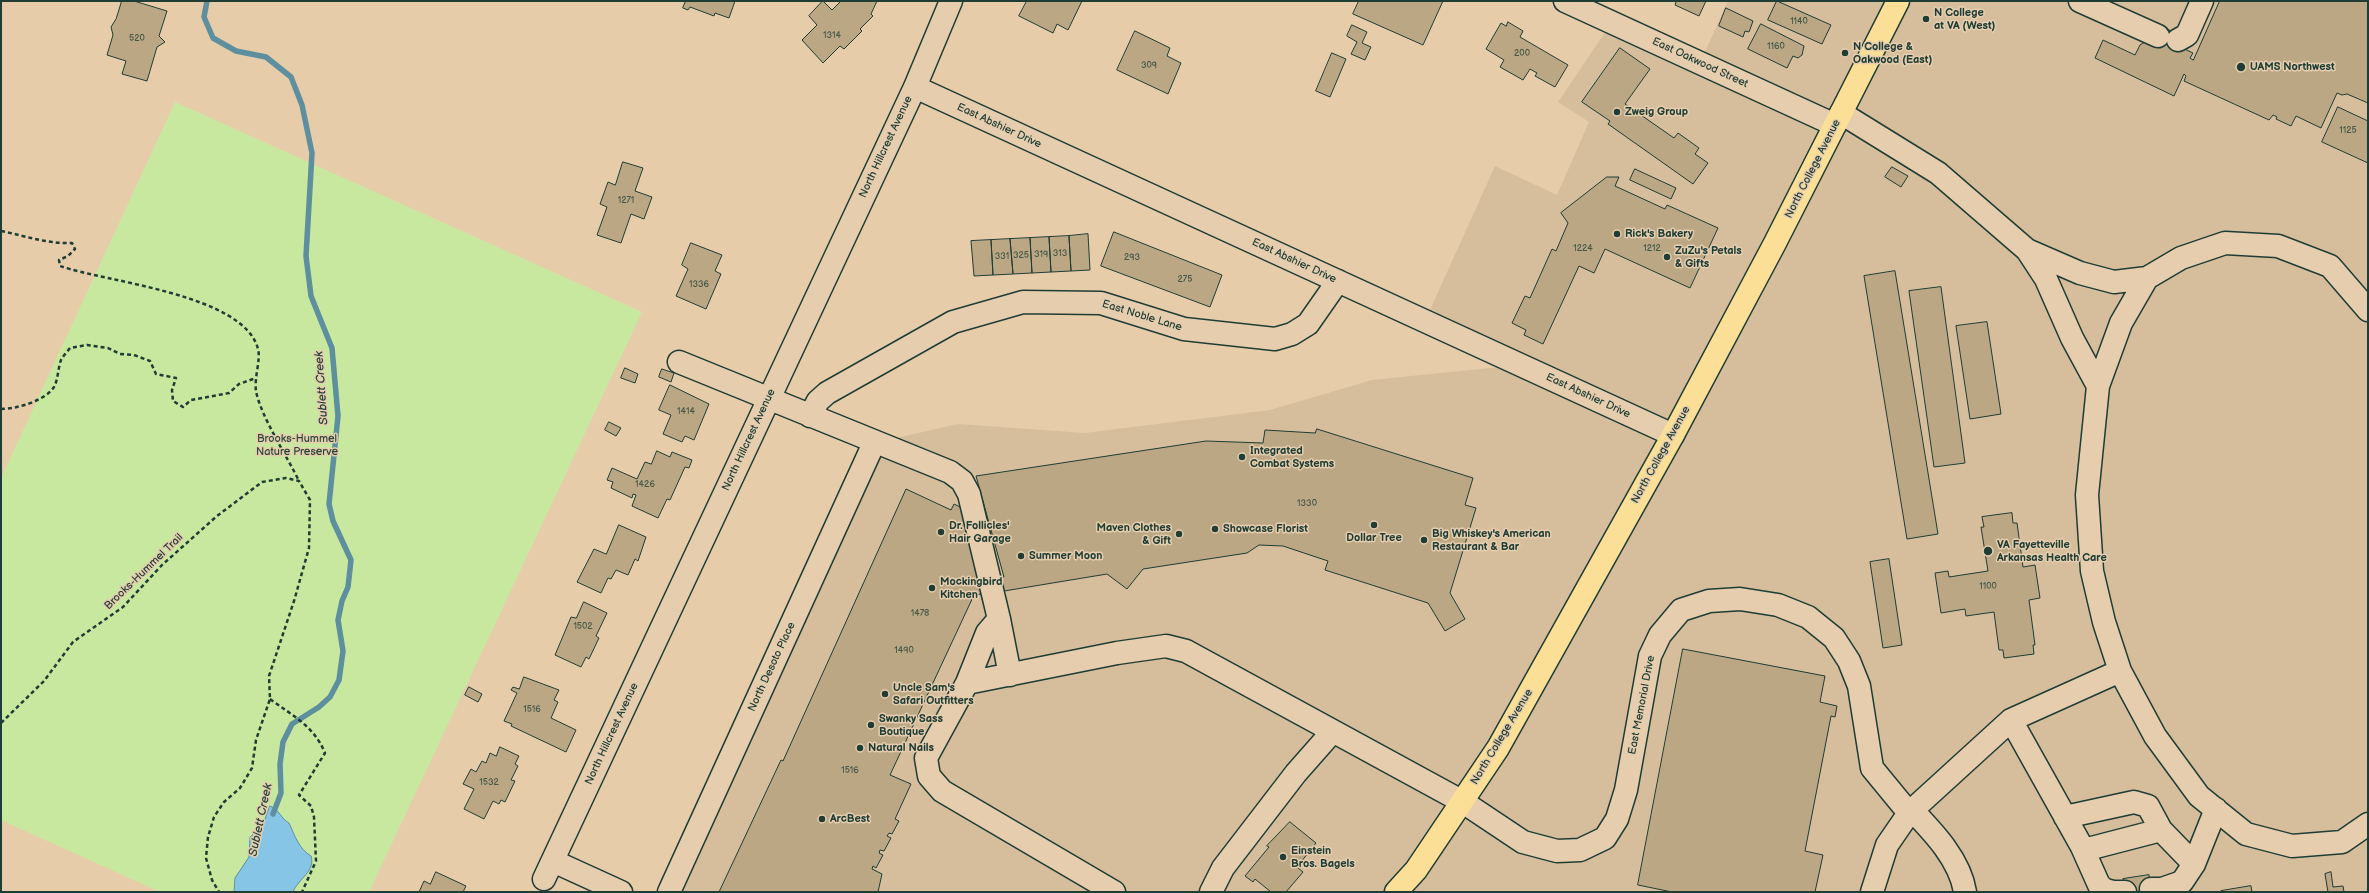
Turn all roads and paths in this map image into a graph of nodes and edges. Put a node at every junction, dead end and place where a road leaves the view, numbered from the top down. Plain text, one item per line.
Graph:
1 (951, 1) edge
2 (1898, 1) edge
3 (2080, 1) edge
4 (2202, 1) edge
5 (1570, 2) edge
6 (915, 87) junction
7 (1838, 119) junction
8 (1, 231) edge
9 (2027, 250) junction
10 (2147, 278) junction
11 (1338, 282) junction
12 (2368, 310) edge
13 (679, 362) dead end
14 (256, 378) junction
15 (2098, 386) junction
16 (768, 398) junction
17 (1, 409) edge
18 (810, 416) junction
19 (1673, 435) junction
20 (874, 443) junction
21 (299, 481) junction
22 (999, 619) junction
23 (2120, 671) junction
24 (1010, 675) junction
25 (967, 683) junction
26 (270, 699) junction
27 (2011, 720) junction
28 (1, 723) edge
29 (1333, 731) junction
30 (1463, 802) junction
31 (2216, 810) junction
32 (1911, 812) junction
33 (2065, 817) junction
34 (2368, 824) edge
35 (2161, 830) junction
36 (2084, 850) junction
37 (2194, 864) junction
38 (2151, 889) dead end
39 (219, 892) edge
40 (302, 892) edge
41 (621, 892) edge
42 (669, 892) edge
43 (1114, 892) edge
44 (1211, 892) edge
45 (1396, 892) edge
46 (1872, 892) edge
47 (1965, 892) edge
48 (2125, 892) edge

1 - 6 street, North Hillcrest Avenue
2 - 7 main road, North College Avenue
3 - 4 street
5 - 7 street, East Oakwood Street
6 - 11 street, East Abshier Drive
6 - 16 street, North Hillcrest Avenue
7 - 9 street, East Oakwood Street
7 - 19 main road, North College Avenue
8 - 14 path
9 - 10 street
9 - 15 street
10 - 12 street
10 - 15 street
11 - 18 street, East Noble Lane
11 - 19 street, East Abshier Drive
13 - 16 street
14 - 17 path
14 - 21 path
15 - 23 street
16 - 18 street
16 - 41 street, North Hillcrest Avenue
18 - 20 street
19 - 30 main road, North College Avenue
20 - 22 street
20 - 42 street, North Desoto Place
21 - 26 path
21 - 28 path, Brooks-Hummel Trail
22 - 24 street
22 - 25 street
23 - 27 street
23 - 31 street
24 - 25 street, East Memorial Drive
24 - 29 street, East Memorial Drive
25 - 43 street
26 - 39 path
26 - 40 path
27 - 32 street
27 - 33 street
29 - 30 street, East Memorial Drive
29 - 44 street
30 - 32 street, East Memorial Drive
30 - 45 main road, North College Avenue
31 - 34 street
31 - 37 street
32 - 46 street
32 - 47 street, East Memorial Drive
33 - 35 street
33 - 36 street
35 - 36 street
35 - 37 street
36 - 48 street
37 - 38 street

